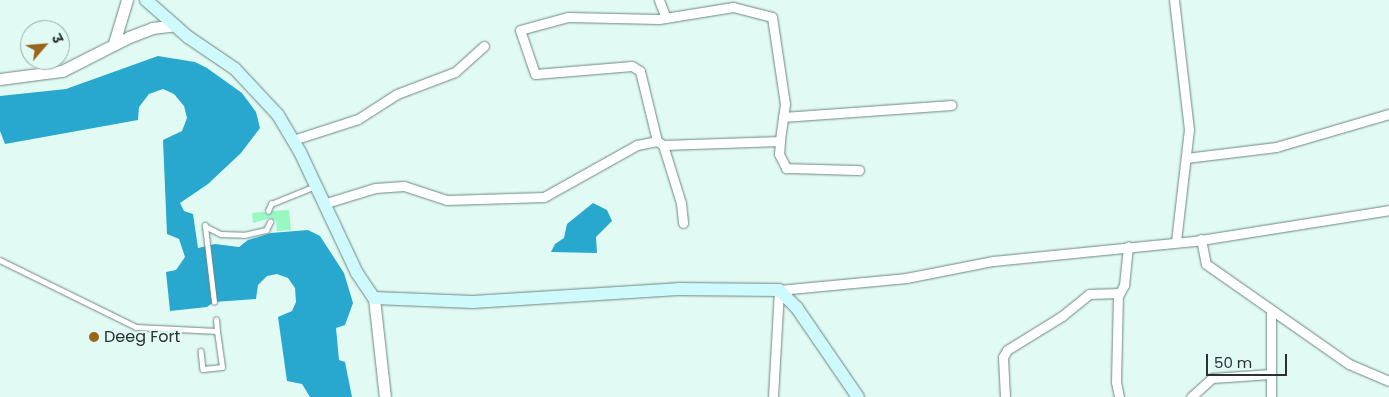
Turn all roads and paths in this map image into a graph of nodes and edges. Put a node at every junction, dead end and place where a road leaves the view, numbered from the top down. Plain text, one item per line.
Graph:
1 (127, 0) edge
2 (146, 0) edge
3 (659, 0) edge
4 (748, 0) edge
5 (1174, 0) edge
6 (747, 10) junction
7 (666, 18) junction
8 (175, 25) junction
9 (114, 43) junction
10 (484, 46) dead end
11 (0, 79) edge
12 (952, 105) dead end
13 (1389, 114) edge
14 (783, 117) junction
15 (293, 140) junction
16 (780, 141) junction
17 (660, 143) junction
18 (1186, 158) junction
19 (859, 170) dead end
20 (315, 186) junction
21 (323, 204) junction
22 (1389, 210) edge
23 (268, 212) dead end
24 (270, 222) dead end
25 (683, 223) dead end
26 (1201, 239) junction
27 (1176, 242) junction
28 (1128, 246) junction
29 (0, 260) edge
30 (779, 290) junction
31 (1120, 293) junction
32 (374, 298) junction
33 (214, 300) dead end
34 (1271, 310) junction
35 (216, 320) dead end
36 (217, 331) junction
37 (201, 351) dead end
38 (1271, 374) junction
39 (1389, 381) edge
40 (385, 397) edge
41 (773, 397) edge
42 (858, 397) edge
43 (1005, 397) edge
44 (1119, 397) edge
45 (1192, 397) edge
46 (1271, 397) edge

1 - 9 street
2 - 8 main road
3 - 7 street
4 - 6 street
5 - 18 street
6 - 7 street
6 - 14 street
7 - 17 street
8 - 9 street
8 - 15 main road
9 - 11 street
10 - 15 street
12 - 14 street
13 - 18 street
14 - 16 street
15 - 20 main road
16 - 17 street
16 - 19 street
17 - 21 street
17 - 25 street
18 - 27 street
20 - 21 main road
20 - 23 lane
21 - 32 main road
22 - 26 street
24 - 33 lane
26 - 27 street
26 - 34 street
27 - 28 street
28 - 30 street
28 - 31 street
29 - 36 lane
30 - 32 main road
30 - 41 street
30 - 42 main road
31 - 43 street
31 - 44 street
32 - 40 street
34 - 38 street
34 - 39 street
35 - 36 lane
36 - 37 lane
38 - 45 street
38 - 46 street

